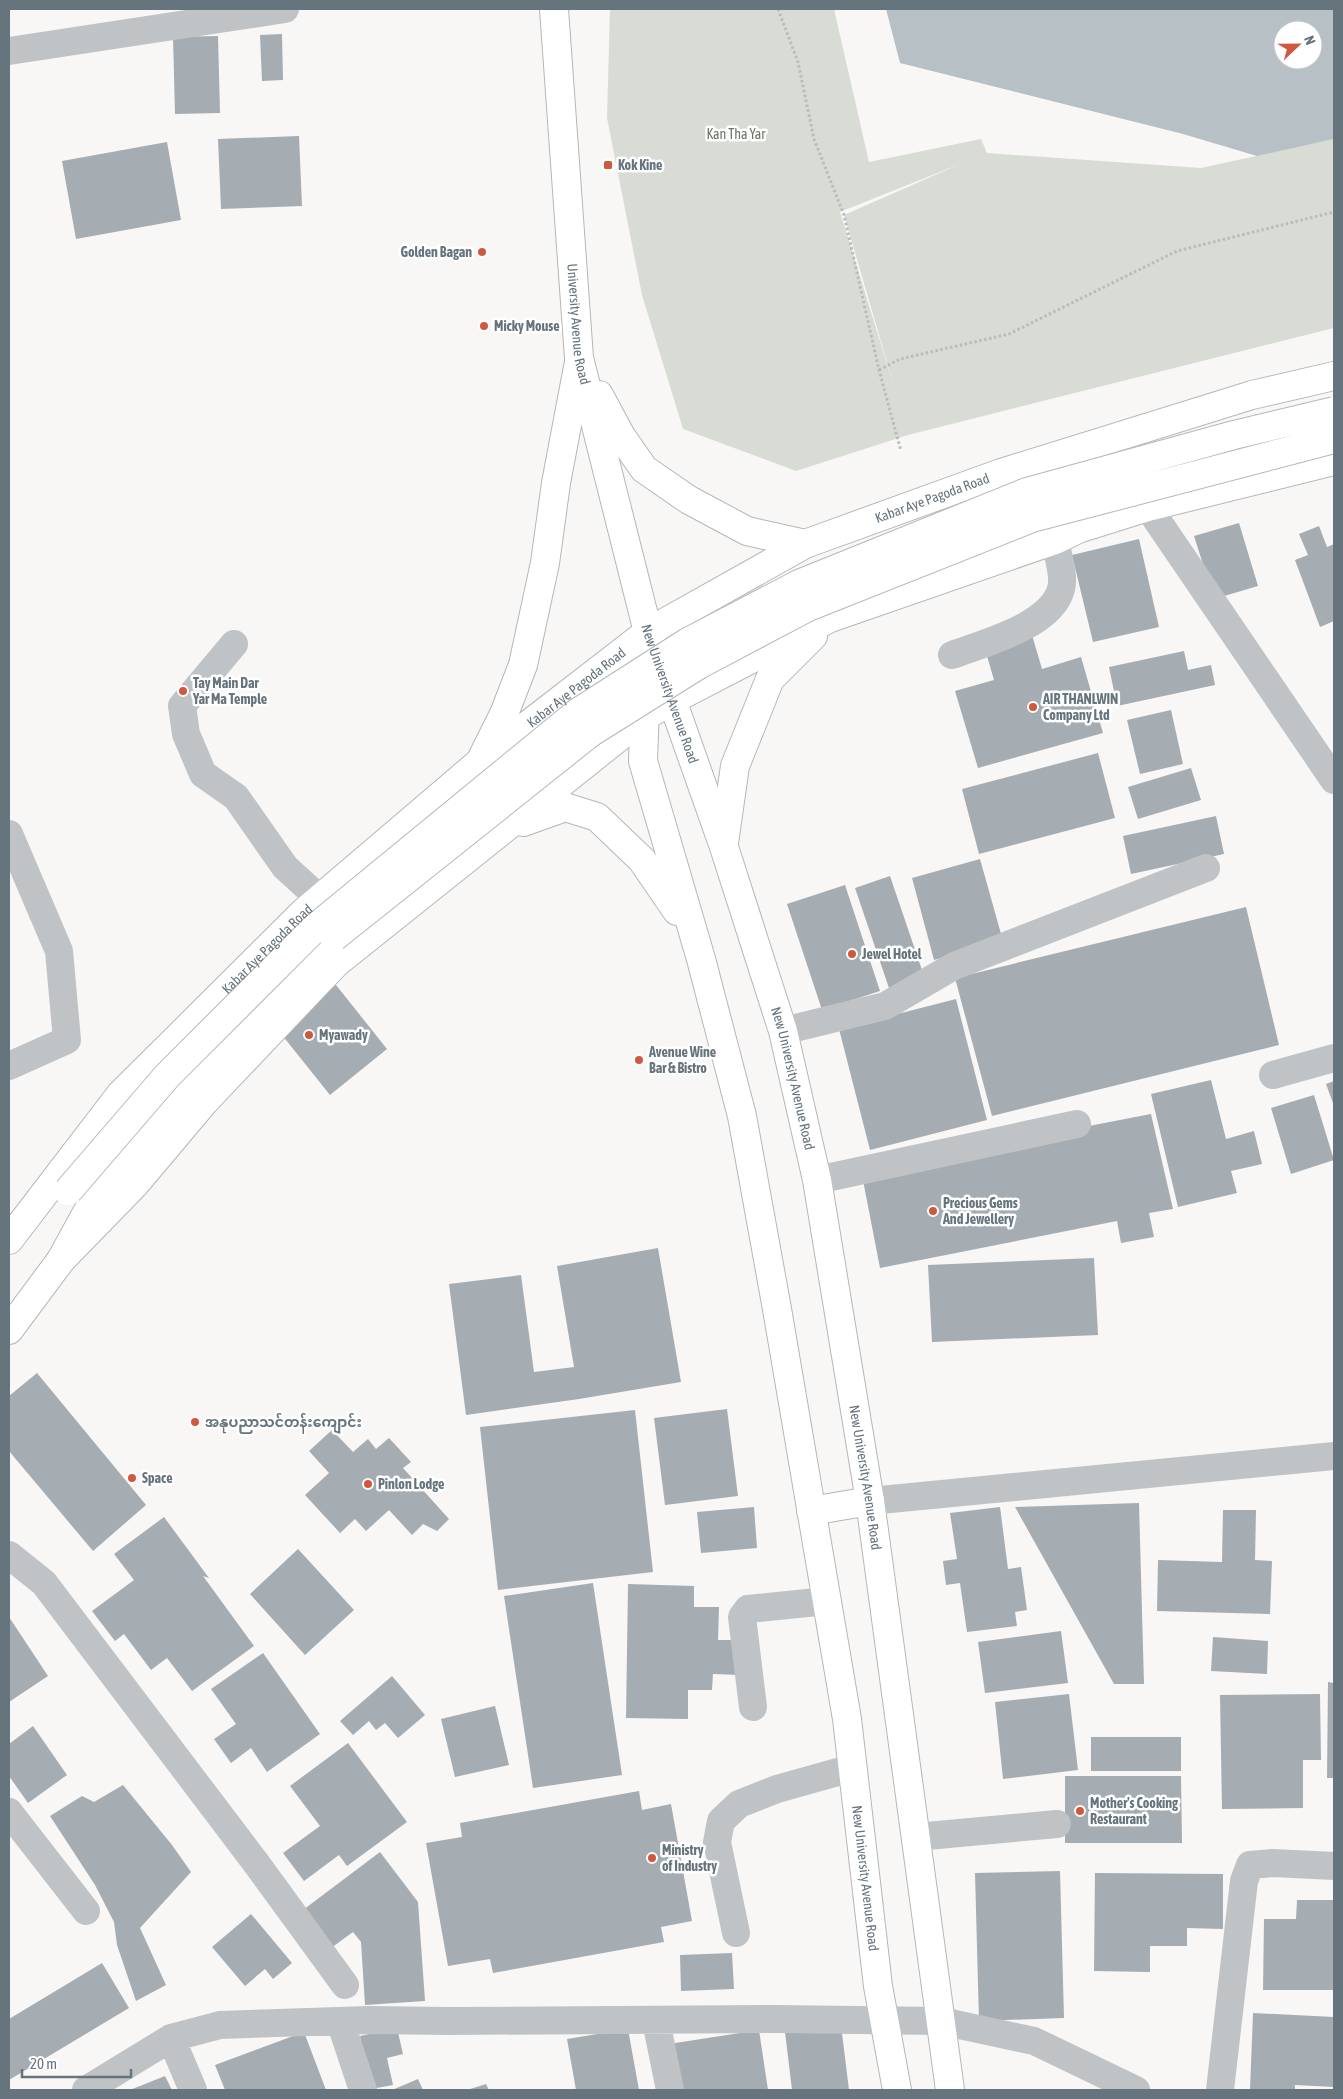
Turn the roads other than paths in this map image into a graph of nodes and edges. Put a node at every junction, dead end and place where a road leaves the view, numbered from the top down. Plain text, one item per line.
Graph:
1 (285, 9) edge
2 (554, 9) edge
3 (9, 51) edge
4 (580, 358) junction
5 (1334, 376) edge
6 (1334, 410) edge
7 (1156, 425) junction
8 (1334, 439) edge
9 (1334, 461) edge
10 (1174, 501) junction
11 (1148, 507) junction
12 (1055, 540) junction
13 (805, 544) junction
14 (830, 618) junction
15 (648, 632) junction
16 (234, 644) dead end
17 (952, 655) dead end
18 (672, 700) junction
19 (644, 717) junction
20 (480, 762) junction
21 (1334, 780) edge
22 (502, 829) junction
23 (9, 834) edge
24 (724, 846) junction
25 (1206, 868) dead end
26 (322, 897) junction
27 (691, 930) junction
28 (362, 942) junction
29 (783, 1031) junction
30 (1334, 1058) edge
31 (9, 1066) edge
32 (1273, 1075) dead end
33 (1077, 1124) dead end
34 (817, 1180) junction
35 (12, 1236) edge
36 (61, 1260) junction
37 (9, 1330) edge
38 (1334, 1456) edge
39 (870, 1501) junction
40 (811, 1511) junction
41 (9, 1555) edge
42 (827, 1602) junction
43 (753, 1707) dead end
44 (852, 1768) junction
45 (9, 1812) edge
46 (1057, 1824) dead end
47 (916, 1837) junction
48 (1334, 1866) edge
49 (86, 1911) dead end
50 (736, 1933) dead end
51 (345, 1985) dead end
52 (340, 2021) junction
53 (656, 2021) junction
54 (886, 2021) junction
55 (941, 2021) junction
56 (172, 2038) junction
57 (86, 2090) edge
58 (193, 2090) edge
59 (363, 2090) edge
60 (670, 2090) edge
61 (898, 2090) edge
62 (950, 2090) edge
63 (1136, 2090) edge
64 (1220, 2090) edge

1 - 3 street
2 - 4 main road, University Avenue Road
4 - 13 main road
4 - 15 main road, University Avenue Road
4 - 20 main road
5 - 7 main road, Kabar Aye Pagoda Road
6 - 35 main road, Kabar Aye Pagoda Road, bridge
7 - 10 main road
7 - 13 main road, Kabar Aye Pagoda Road
8 - 36 main road, bridge
9 - 10 main road
10 - 11 main road
11 - 12 main road
11 - 21 street
12 - 14 main road
12 - 17 street
13 - 15 main road, Kabar Aye Pagoda Road
14 - 18 main road
14 - 24 main road
15 - 18 main road, New University Avenue Road
15 - 19 main road, New University Avenue Road
15 - 20 main road, Kabar Aye Pagoda Road
16 - 26 street
18 - 19 main road
18 - 24 main road, New University Avenue Road
19 - 22 main road
19 - 27 main road, New University Avenue Road
20 - 26 main road, Kabar Aye Pagoda Road
22 - 27 main road
22 - 28 main road
23 - 31 street
24 - 29 main road, New University Avenue Road
25 - 29 street
26 - 28 main road
26 - 35 main road, Kabar Aye Pagoda Road
27 - 40 main road, New University Avenue Road
28 - 36 main road
29 - 34 main road, New University Avenue Road
30 - 32 street
33 - 34 street
34 - 39 main road, New University Avenue Road
36 - 37 main road
38 - 39 street
39 - 40 main road
39 - 47 main road, New University Avenue Road
40 - 42 main road, New University Avenue Road
41 - 51 street
42 - 43 street
42 - 44 main road, New University Avenue Road
44 - 50 street
44 - 54 main road, New University Avenue Road
45 - 49 street
46 - 47 street
47 - 55 main road, New University Avenue Road
48 - 64 street
52 - 53 street
52 - 56 street
52 - 59 street
53 - 54 street
53 - 60 street
54 - 55 street
54 - 61 main road, New University Avenue Road
55 - 62 main road, New University Avenue Road
55 - 63 street
56 - 57 street
56 - 58 street

